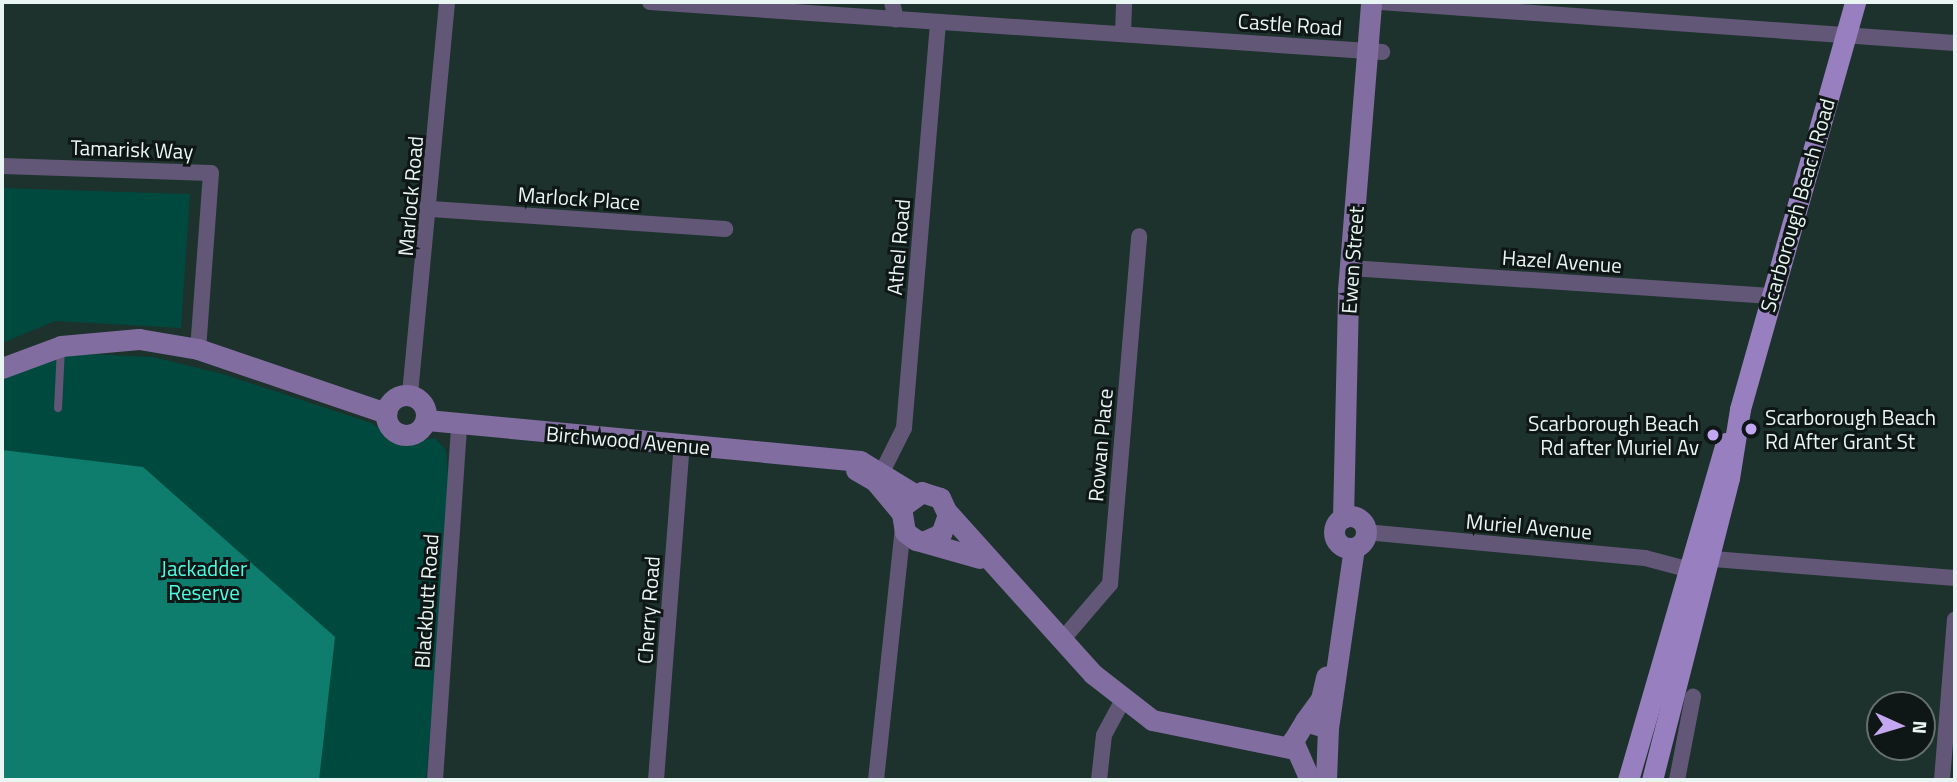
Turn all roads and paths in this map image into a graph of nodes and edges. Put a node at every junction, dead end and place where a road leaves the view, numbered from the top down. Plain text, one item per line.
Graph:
1 (447, 2) edge
2 (650, 2) edge
3 (892, 2) edge
4 (1124, 2) edge
5 (1371, 2) edge
6 (1382, 2) edge
7 (1855, 2) edge
8 (896, 20) junction
9 (938, 23) junction
10 (1123, 34) junction
11 (1846, 34) junction
12 (1955, 43) edge
13 (1375, 51) junction
14 (2, 166) edge
15 (431, 209) junction
16 (725, 229) dead end
17 (1139, 236) dead end
18 (1356, 268) junction
19 (1771, 296) junction
20 (61, 346) junction
21 (198, 349) junction
22 (2, 368) edge
23 (410, 394) junction
24 (58, 408) dead end
25 (386, 413) junction
26 (427, 420) junction
27 (459, 425) junction
28 (682, 444) junction
29 (830, 458) junction
30 (883, 471) junction
31 (914, 494) junction
32 (948, 513) junction
33 (901, 520) junction
34 (1351, 532) junction
35 (923, 541) junction
36 (1696, 561) junction
37 (993, 566) junction
38 (895, 575) junction
39 (1955, 578) edge
40 (1955, 620) edge
41 (1062, 640) junction
42 (1693, 697) dead end
43 (1124, 698) junction
44 (1328, 728) junction
45 (1298, 733) junction
46 (435, 780) edge
47 (656, 780) edge
48 (876, 780) edge
49 (1100, 780) edge
50 (1310, 780) edge
51 (1326, 780) edge
52 (1628, 780) edge
53 (1652, 780) edge
54 (1677, 780) edge
55 (1942, 780) edge

1 - 15 street, Marlock Road
2 - 8 street, Castle Road
3 - 8 street
4 - 10 street
5 - 13 street, Ewen Street
6 - 11 street
6 - 13 street, Ewen Street
7 - 11 main road, Scarborough Beach Road
8 - 9 street, Castle Road
9 - 10 street, Castle Road
9 - 30 street, Athel Road
10 - 13 street, Castle Road
11 - 12 street
11 - 19 main road, Scarborough Beach Road
13 - 18 street, Ewen Street
14 - 21 street, Tamarisk Way
15 - 16 street, Marlock Place
15 - 23 street, Marlock Road
17 - 41 street, Rowan Place
18 - 19 street, Hazel Avenue
18 - 34 street, Ewen Street
19 - 36 main road, Scarborough Beach Road
20 - 21 street
20 - 22 street
20 - 24 lane
21 - 25 street
23 - 25 street
23 - 26 street
25 - 26 street
26 - 27 street, Birchwood Avenue
27 - 28 street, Birchwood Avenue
27 - 46 street, Blackbutt Road
28 - 29 street, Birchwood Avenue
28 - 47 street, Cherry Road
29 - 30 street, Birchwood Avenue
29 - 33 street, Birchwood Avenue
30 - 31 street, Birchwood Avenue
31 - 32 street, Birchwood Avenue
31 - 33 street
32 - 35 street
32 - 37 street, Birchwood Avenue
33 - 35 street, Birchwood Avenue
33 - 38 street
34 - 36 street, Muriel Avenue
34 - 44 street, Ewen Street
34 - 45 street, Ewen Street
35 - 37 street, Birchwood Avenue
35 - 38 street
36 - 39 street, Muriel Avenue
36 - 52 main road, Scarborough Beach Road
36 - 53 main road, Scarborough Beach Road
37 - 41 street, Birchwood Avenue
38 - 48 street
40 - 55 street
41 - 43 street, Birchwood Avenue
42 - 54 street
43 - 45 street, Birchwood Avenue
43 - 49 street
44 - 45 street
44 - 51 street, Ewen Street
45 - 50 street

